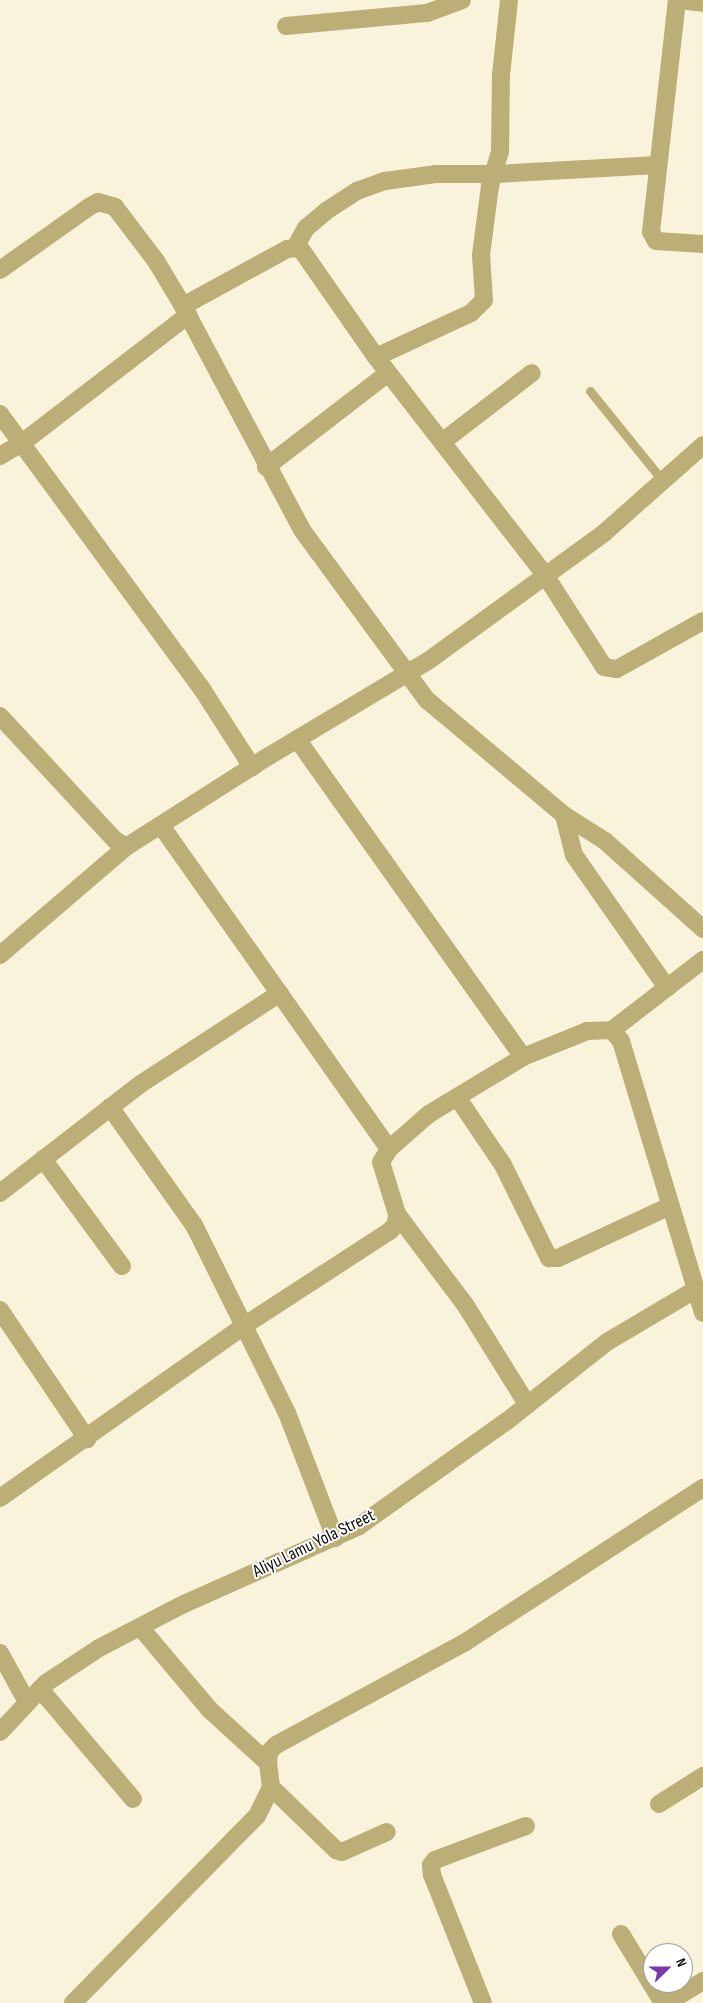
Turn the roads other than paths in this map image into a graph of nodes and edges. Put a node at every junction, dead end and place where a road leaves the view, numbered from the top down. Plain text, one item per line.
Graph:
1 (462, 0) edge
2 (509, 0) edge
3 (678, 0) edge
4 (703, 3) edge
5 (286, 26) dead end
6 (658, 165) junction
7 (496, 174) junction
8 (703, 244) edge
9 (296, 246) junction
10 (0, 270) edge
11 (186, 311) junction
12 (376, 357) junction
13 (388, 373) junction
14 (532, 373) dead end
15 (590, 391) dead end
16 (0, 414) edge
17 (442, 442) junction
18 (22, 443) junction
19 (703, 445) edge
20 (0, 456) edge
21 (266, 466) junction
22 (663, 481) junction
23 (545, 575) junction
24 (703, 622) edge
25 (407, 674) junction
26 (0, 716) edge
27 (297, 739) junction
28 (252, 767) junction
29 (564, 814) junction
30 (162, 827) junction
31 (126, 847) junction
32 (703, 929) edge
33 (0, 955) edge
34 (703, 960) edge
35 (667, 988) junction
36 (280, 993) junction
37 (612, 1030) junction
38 (523, 1057) junction
39 (457, 1097) junction
40 (110, 1108) junction
41 (389, 1149) junction
42 (43, 1159) junction
43 (0, 1193) edge
44 (670, 1206) junction
45 (397, 1214) junction
46 (122, 1266) dead end
47 (695, 1290) junction
48 (0, 1310) edge
49 (703, 1313) edge
50 (245, 1325) junction
51 (527, 1404) junction
52 (87, 1439) junction
53 (703, 1488) edge
54 (0, 1498) edge
55 (335, 1538) junction
56 (140, 1627) junction
57 (0, 1653) edge
58 (40, 1689) junction
59 (27, 1702) junction
60 (0, 1732) edge
61 (268, 1763) junction
62 (703, 1776) edge
63 (271, 1788) junction
64 (133, 1799) dead end
65 (659, 1804) dead end
66 (526, 1826) dead end
67 (388, 1832) dead end
68 (621, 1934) dead end
69 (703, 1981) edge
70 (73, 2003) edge
71 (483, 2003) edge
72 (665, 2003) edge

1 - 5 street
2 - 7 street
3 - 4 street
3 - 6 street
6 - 7 street
6 - 8 street
7 - 9 street
7 - 12 street
9 - 11 street
9 - 12 street
10 - 11 street
11 - 18 street
11 - 21 street
12 - 13 street
13 - 17 street
13 - 21 street
14 - 17 street
15 - 22 lane
16 - 18 street
17 - 23 street
18 - 20 street
18 - 28 street
19 - 22 street
21 - 25 street
22 - 23 street
23 - 24 street
23 - 25 street
25 - 27 street
25 - 29 street
26 - 31 street
27 - 28 street
27 - 38 street
28 - 30 street
29 - 32 street
29 - 35 street
30 - 31 street
30 - 36 street
31 - 33 street
34 - 35 street
35 - 37 street
36 - 40 street
36 - 41 street
37 - 38 street
37 - 44 street
38 - 39 street
39 - 41 street
39 - 44 street
40 - 42 street
40 - 50 street
41 - 45 street
42 - 43 street
42 - 46 street
44 - 47 street
45 - 50 street
45 - 51 street
47 - 49 street
47 - 51 street, Aliyu Lamu Yola Street
48 - 52 street
50 - 52 street
50 - 55 street
51 - 55 street, Aliyu Lamu Yola Street
52 - 54 street
53 - 61 street
55 - 56 street, Aliyu Lamu Yola Street
56 - 58 street, Aliyu Lamu Yola Street
56 - 61 street
57 - 59 street
58 - 59 street, Aliyu Lamu Yola Street
58 - 64 street
59 - 60 street, Aliyu Lamu Yola Street
61 - 63 street
62 - 65 street
63 - 67 street
63 - 70 street
66 - 71 street
68 - 72 street
69 - 72 street

